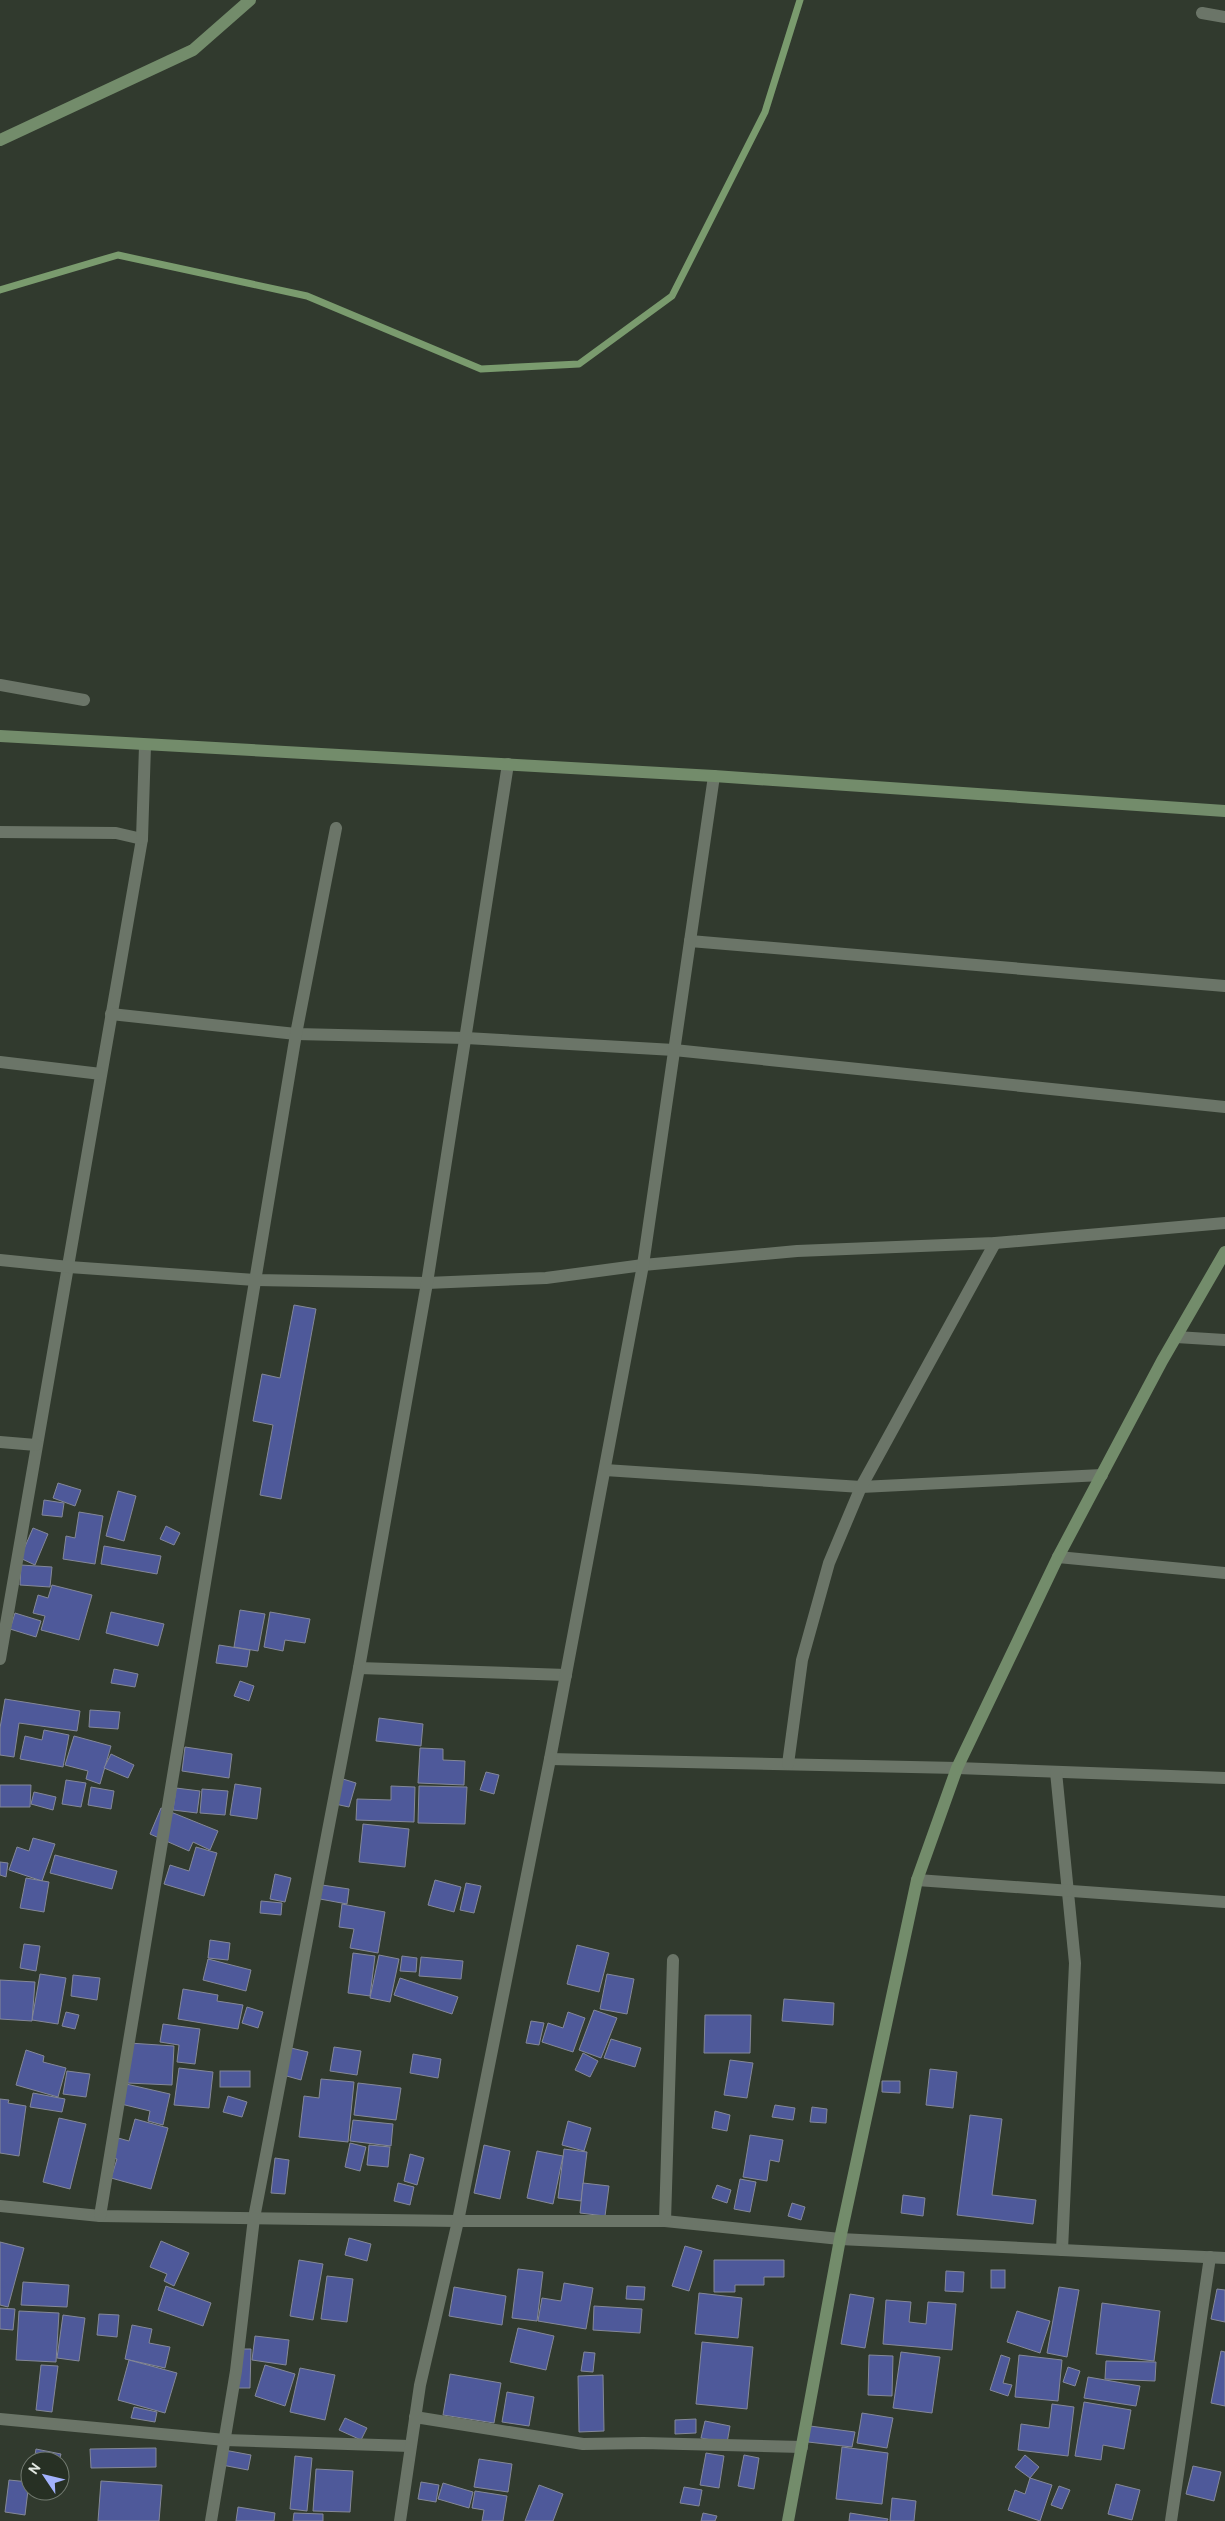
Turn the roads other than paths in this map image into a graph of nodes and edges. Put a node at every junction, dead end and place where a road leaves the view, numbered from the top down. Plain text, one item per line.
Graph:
1 (250, 0) edge
2 (1202, 13) dead end
3 (1225, 17) edge
4 (0, 140) edge
5 (0, 685) edge
6 (84, 700) dead end
7 (0, 736) edge
8 (145, 746) junction
9 (508, 764) junction
10 (714, 776) junction
11 (1225, 811) edge
12 (336, 828) dead end
13 (0, 832) edge
14 (142, 839) junction
15 (690, 941) junction
16 (1225, 986) edge
17 (111, 1014) junction
18 (296, 1034) junction
19 (466, 1038) junction
20 (674, 1050) junction
21 (0, 1062) edge
22 (101, 1074) junction
23 (1225, 1107) edge
24 (1225, 1222) edge
25 (995, 1244) junction
26 (1225, 1252) edge
27 (0, 1260) edge
28 (643, 1265) junction
29 (69, 1267) junction
30 (255, 1280) junction
31 (427, 1283) junction
32 (1176, 1337) junction
33 (1225, 1340) edge
34 (0, 1442) edge
35 (36, 1445) junction
36 (605, 1470) junction
37 (1102, 1475) junction
38 (861, 1487) junction
39 (1058, 1557) junction
40 (1225, 1573) edge
41 (1, 1639) edge
42 (0, 1659) edge
43 (360, 1668) junction
44 (566, 1675) junction
45 (550, 1759) junction
46 (788, 1764) junction
47 (957, 1768) junction
48 (1056, 1772) junction
49 (1225, 1778) edge
50 (918, 1880) junction
51 (1068, 1891) junction
52 (1225, 1902) edge
53 (673, 1960) dead end
54 (0, 2206) edge
55 (100, 2216) junction
56 (254, 2218) junction
57 (458, 2221) junction
58 (665, 2221) junction
59 (840, 2240) junction
60 (1062, 2250) junction
61 (1210, 2257) junction
62 (1225, 2258) edge
63 (415, 2417) junction
64 (0, 2419) edge
65 (225, 2440) junction
66 (410, 2446) junction
67 (802, 2447) junction
68 (211, 2521) edge
69 (400, 2521) edge
70 (788, 2521) edge
71 (1171, 2521) edge

1 - 4 street
2 - 3 street
5 - 6 street
7 - 8 street
8 - 9 street
8 - 14 street
9 - 10 street
9 - 19 street
10 - 11 street
10 - 15 street
12 - 18 street
13 - 14 street
14 - 17 street
15 - 16 street
15 - 20 street
17 - 18 street
17 - 22 street
18 - 19 street
18 - 30 street
19 - 20 street
19 - 31 street
20 - 23 street
20 - 28 street
21 - 22 street
22 - 29 street
24 - 25 street
25 - 28 street
25 - 38 street
26 - 32 street
27 - 29 street
28 - 31 street
28 - 36 street
29 - 30 street
29 - 35 street
30 - 31 street
30 - 55 street
31 - 43 street
32 - 33 street
32 - 37 street
34 - 35 street
35 - 41 street
36 - 38 street
36 - 44 street
37 - 38 street
37 - 39 street
38 - 46 street
39 - 40 street
39 - 47 street
41 - 42 street
43 - 44 street
43 - 56 street
44 - 45 street
45 - 46 street
45 - 57 street
46 - 47 street
47 - 48 street
47 - 50 street
48 - 49 street
48 - 51 street
50 - 51 street
50 - 59 street
51 - 52 street
51 - 60 street
53 - 58 street
54 - 55 street
55 - 56 street
56 - 57 street
56 - 65 street
57 - 58 street
57 - 63 street
58 - 59 street
59 - 60 street
59 - 67 street
60 - 61 street
61 - 62 street
61 - 71 street
63 - 66 street
63 - 67 street
64 - 65 street
65 - 66 street
65 - 68 street
66 - 69 street
67 - 70 street

